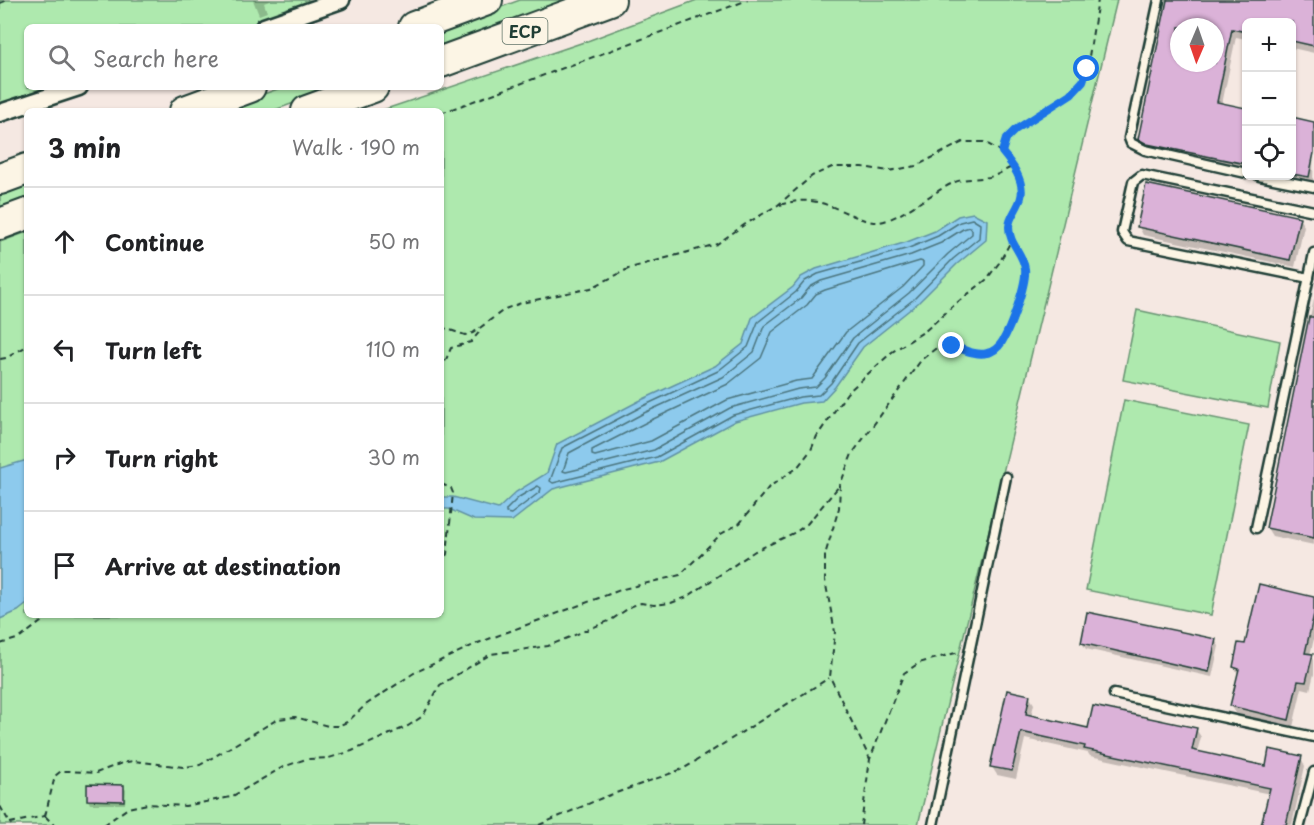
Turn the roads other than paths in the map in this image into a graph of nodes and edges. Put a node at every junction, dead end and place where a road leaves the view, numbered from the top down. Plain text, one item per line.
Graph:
1 (341, 0) edge
2 (487, 0) edge
3 (610, 0) edge
4 (1159, 0) edge
5 (273, 24) edge
6 (422, 24) edge
7 (444, 61) edge
8 (70, 90) edge
9 (242, 90) edge
10 (365, 90) edge
11 (193, 108) edge
12 (315, 108) edge
13 (0, 112) edge
14 (24, 170) edge
15 (1242, 172) edge
16 (0, 179) edge
17 (1280, 180) edge
18 (1314, 187) edge
19 (1314, 211) edge
20 (24, 215) edge
21 (0, 224) edge
22 (1314, 253) edge
23 (1309, 278) junction
24 (1006, 477) dead end
25 (1256, 528) dead end
26 (1114, 694) dead end
27 (1314, 737) edge
28 (1314, 772) edge
29 (933, 825) edge
30 (1300, 825) edge

1 - 5 street
2 - 6 highway, ECP
3 - 7 highway, ECP
4 - 15 lane
8 - 13 street
9 - 11 highway
10 - 12 highway
14 - 16 highway
17 - 18 lane
19 - 23 lane
20 - 21 highway
22 - 23 lane
23 - 25 lane
24 - 29 lane
26 - 27 lane
28 - 30 lane

